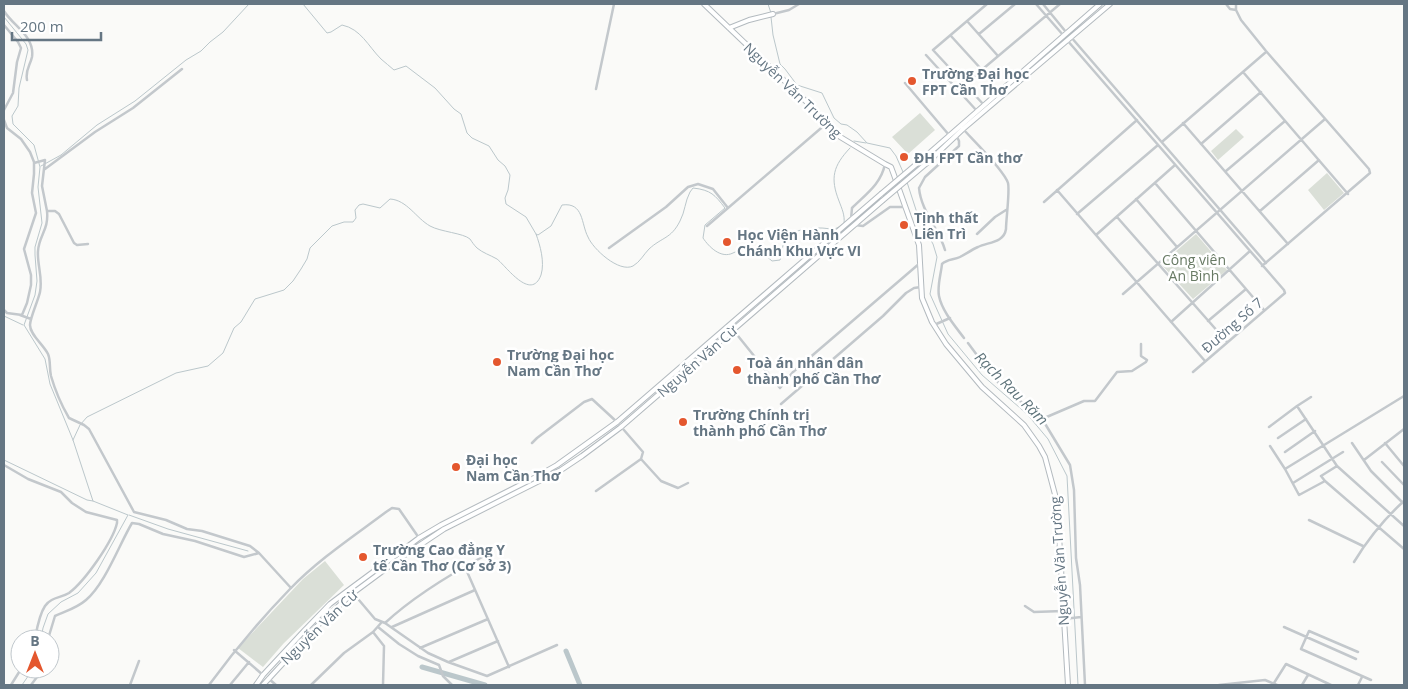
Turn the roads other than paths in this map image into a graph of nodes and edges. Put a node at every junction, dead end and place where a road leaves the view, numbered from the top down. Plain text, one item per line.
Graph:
1 (614, 4) edge
2 (704, 4) edge
3 (799, 4) edge
4 (987, 4) edge
5 (1014, 4) edge
6 (1036, 4) edge
7 (1043, 4) edge
8 (1060, 4) edge
9 (1100, 4) edge
10 (1110, 4) edge
11 (1226, 4) edge
12 (1236, 4) edge
13 (1236, 10) junction
14 (4, 11) edge
15 (1050, 12) junction
16 (771, 15) joint
17 (1046, 16) junction
18 (967, 21) junction
19 (4, 25) edge
20 (730, 28) junction
21 (1065, 33) junction
22 (979, 34) junction
23 (950, 36) junction
24 (1069, 38) junction
25 (1266, 51) junction
26 (926, 55) dead end
27 (998, 56) junction
28 (182, 69) dead end
29 (982, 70) junction
30 (1243, 72) junction
31 (27, 80) dead end
32 (905, 83) dead end
33 (965, 84) junction
34 (596, 89) dead end
35 (1261, 92) junction
36 (985, 107) junction
37 (4, 110) edge
38 (977, 111) junction
39 (1140, 117) junction
40 (1324, 119) junction
41 (4, 120) edge
42 (1137, 120) junction
43 (1285, 120) junction
44 (827, 123) junction
45 (1184, 123) junction
46 (963, 129) junction
47 (949, 135) junction
48 (956, 135) junction
49 (1301, 139) junction
50 (1162, 142) junction
51 (1202, 144) junction
52 (1158, 145) junction
53 (1319, 160) junction
54 (34, 162) junction
55 (885, 164) junction
56 (45, 165) junction
57 (1175, 165) junction
58 (1226, 171) junction
59 (1155, 183) junction
60 (1057, 190) junction
61 (1242, 190) junction
62 (1348, 194) junction
63 (1136, 200) junction
64 (1044, 202) dead end
65 (728, 208) junction
66 (906, 208) junction
67 (1006, 210) junction
68 (1220, 210) junction
69 (47, 211) junction
70 (1260, 211) junction
71 (1217, 212) junction
72 (1078, 214) junction
73 (1117, 217) junction
74 (851, 220) junction
75 (853, 225) junction
76 (707, 226) dead end
77 (1196, 231) junction
78 (978, 234) dead end
79 (1096, 235) junction
80 (88, 244) dead end
81 (1288, 244) junction
82 (1177, 247) junction
83 (609, 248) dead end
84 (945, 250) dead end
85 (1250, 252) junction
86 (810, 256) junction
87 (814, 260) junction
88 (920, 263) junction
89 (1266, 263) junction
90 (1158, 264) junction
91 (1262, 266) junction
92 (1229, 270) junction
93 (1137, 282) junction
94 (921, 287) junction
95 (1246, 289) junction
96 (1123, 294) dead end
97 (1192, 303) junction
98 (758, 305) junction
99 (4, 310) edge
100 (1264, 310) junction
101 (21, 316) junction
102 (949, 318) junction
103 (30, 319) junction
104 (1208, 321) junction
105 (1171, 322) junction
106 (936, 324) junction
107 (731, 328) junction
108 (964, 338) dead end
109 (1227, 342) junction
110 (968, 343) dead end
111 (1141, 344) dead end
112 (1205, 361) junction
113 (682, 367) junction
114 (686, 371) junction
115 (1193, 372) dead end
116 (994, 378) dead end
117 (996, 381) dead end
118 (1404, 396) edge
119 (1311, 398) dead end
120 (781, 404) dead end
121 (1297, 406) junction
122 (1042, 419) junction
123 (1306, 419) junction
124 (617, 422) junction
125 (621, 427) junction
126 (1269, 427) dead end
127 (1404, 429) edge
128 (1315, 431) junction
129 (1278, 438) dead end
130 (532, 443) dead end
131 (1352, 443) dead end
132 (1385, 443) junction
133 (1323, 445) junction
134 (1270, 446) dead end
135 (1285, 452) dead end
136 (1343, 452) dead end
137 (1332, 458) junction
138 (641, 459) junction
139 (1364, 460) junction
140 (1382, 462) dead end
141 (557, 464) junction
142 (4, 466) edge
143 (1337, 466) junction
144 (1404, 466) edge
145 (1285, 469) junction
146 (561, 470) junction
147 (1325, 481) junction
148 (688, 483) dead end
149 (1292, 483) junction
150 (1404, 486) edge
151 (596, 491) dead end
152 (1403, 502) edge
153 (1390, 513) junction
154 (1308, 520) dead end
155 (441, 525) junction
156 (1379, 526) junction
157 (1404, 526) edge
158 (444, 529) junction
159 (419, 538) junction
160 (1364, 546) junction
161 (1404, 548) edge
162 (259, 553) junction
163 (395, 554) junction
164 (484, 556) dead end
165 (399, 559) junction
166 (1354, 562) dead end
167 (465, 567) junction
168 (291, 588) junction
169 (475, 590) junction
170 (351, 591) junction
171 (1025, 606) dead end
172 (1063, 611) junction
173 (1081, 617) junction
174 (488, 619) junction
175 (1064, 619) junction
176 (381, 623) junction
177 (385, 623) junction
178 (378, 627) junction
179 (392, 627) junction
180 (1284, 627) dead end
181 (37, 629) edge
182 (51, 629) edge
183 (373, 632) junction
184 (302, 633) junction
185 (306, 637) junction
186 (1306, 637) junction
187 (498, 641) junction
188 (557, 645) dead end
189 (420, 648) junction
190 (234, 650) junction
191 (1358, 652) dead end
192 (1356, 659) dead end
193 (140, 662) dead end
194 (249, 662) junction
195 (448, 662) junction
196 (509, 667) junction
197 (263, 675) junction
198 (1308, 675) junction
199 (1362, 677) junction
200 (268, 678) junction
201 (1371, 680) dead end
202 (1275, 684) edge
203 (130, 685) edge
204 (209, 685) edge
205 (230, 685) edge
206 (256, 685) edge
207 (263, 685) edge
208 (276, 685) edge
209 (311, 685) edge
210 (383, 685) edge
211 (452, 685) edge
212 (1068, 685) edge
213 (1085, 685) edge
214 (1218, 685) edge
215 (1302, 685) edge
216 (1331, 685) edge
217 (1358, 685) edge

1 - 34 street
2 - 20 main road, Nguyễn Văn Trường
3 - 16 street
4 - 18 street
5 - 22 street
6 - 17 street
7 - 15 street
8 - 15 street
9 - 21 main road, Nguyễn Văn Cừ
10 - 24 main road, Nguyễn Văn Cừ
11 - 13 street
12 - 13 street
13 - 25 street
14 - 31 street
15 - 17 street
15 - 21 street
16 - 20 main road
17 - 21 street
17 - 27 street
18 - 22 street
18 - 23 street
19 - 37 street
20 - 44 main road, Nguyễn Văn Trường
21 - 24 main road
21 - 36 main road, Nguyễn Văn Cừ
22 - 27 street
23 - 29 street
23 - 33 street
24 - 36 main road, Nguyễn Văn Cừ
24 - 39 street
24 - 42 street
25 - 30 street
25 - 40 street
26 - 38 street
27 - 29 street
28 - 56 street
29 - 33 street
30 - 35 street
30 - 45 street
32 - 47 street
33 - 36 street
35 - 43 street
35 - 51 street
36 - 38 main road, Nguyễn Văn Cừ
36 - 46 main road, Nguyễn Văn Cừ
38 - 47 main road, Nguyễn Văn Cừ
39 - 42 street
39 - 50 street
40 - 49 street
40 - 62 street
41 - 54 street
42 - 52 street
42 - 60 street
43 - 49 street
43 - 58 street
44 - 55 main road, Nguyễn Văn Trường
44 - 65 street
45 - 50 street
45 - 51 street
46 - 48 main road, Nguyễn Văn Cừ
46 - 67 street
47 - 74 main road, Nguyễn Văn Cừ, bridge
48 - 75 main road, Nguyễn Văn Cừ, bridge
48 - 84 street
49 - 53 street
49 - 61 street
50 - 52 street
50 - 68 street
51 - 58 street
52 - 57 street
52 - 72 street
53 - 62 street
53 - 70 street
54 - 56 street
54 - 101 street
55 - 66 main road, Nguyễn Văn Trường
55 - 74 street
56 - 69 street
57 - 59 street
57 - 71 street
58 - 61 street
59 - 63 street
59 - 77 street
60 - 64 street
60 - 72 street
61 - 68 street
61 - 70 street
62 - 81 street
63 - 73 street
63 - 82 street
65 - 76 street
65 - 83 street
66 - 75 street
66 - 88 main road, Nguyễn Văn Trường
67 - 78 street
67 - 102 street
68 - 71 street
68 - 89 street
69 - 80 street
69 - 103 street
70 - 81 street
71 - 77 street
71 - 85 street
72 - 79 street
73 - 79 street
73 - 90 street
74 - 86 main road, Nguyễn Văn Cừ
75 - 87 main road, Nguyễn Văn Cừ
77 - 82 street
77 - 92 street
79 - 93 street
81 - 89 street
82 - 90 street
85 - 91 street
85 - 92 street
86 - 87 main road
86 - 98 main road, Nguyễn Văn Cừ
87 - 98 main road, Nguyễn Văn Cừ
88 - 94 main road, Nguyễn Văn Trường
88 - 107 street
89 - 91 street
90 - 93 street
90 - 97 street
91 - 100 street, Đường Số 7
92 - 95 street
92 - 97 street
93 - 96 street
93 - 105 street
94 - 106 main road, Nguyễn Văn Trường
94 - 120 street
95 - 100 street
95 - 104 street
97 - 104 street
97 - 105 street
98 - 107 main road, Nguyễn Văn Cừ
99 - 101 street
100 - 109 street, Đường Số 7
101 - 103 street
102 - 106 street
102 - 108 street
103 - 162 street
104 - 109 street
105 - 112 street
106 - 172 main road, Nguyễn Văn Trường
107 - 113 main road, Nguyễn Văn Cừ
107 - 114 main road, Nguyễn Văn Cừ
109 - 112 street, Đường Số 7
110 - 116 street
111 - 122 street
112 - 115 street, Đường Số 7
113 - 114 main road
113 - 124 main road, Nguyễn Văn Cừ
114 - 125 main road, Nguyễn Văn Cừ
117 - 122 street
118 - 133 street
119 - 121 street
121 - 123 street
121 - 126 street
122 - 173 street
123 - 128 street
123 - 129 street
124 - 125 street
124 - 130 street
124 - 141 main road, Nguyễn Văn Cừ
125 - 138 street
125 - 146 main road, Nguyễn Văn Cừ
127 - 132 street
128 - 133 street
128 - 135 street
131 - 139 street
132 - 139 street
132 - 144 street
133 - 137 street
133 - 145 street
134 - 145 street
136 - 137 street
137 - 143 street
137 - 149 street
138 - 148 street
138 - 151 street
139 - 152 street
140 - 150 street
141 - 146 street
141 - 155 main road, Nguyễn Văn Cừ
142 - 181 street
143 - 147 street
143 - 153 street
145 - 149 street
146 - 158 main road, Nguyễn Văn Cừ
147 - 149 street
147 - 156 street
152 - 153 street
153 - 156 street
153 - 157 street
154 - 160 street
155 - 158 main road
155 - 159 main road, Nguyễn Văn Cừ
156 - 160 street
156 - 161 street
158 - 165 main road, Nguyễn Văn Cừ
159 - 163 main road, Nguyễn Văn Cừ
159 - 168 street
160 - 166 street
162 - 168 street
162 - 182 street
163 - 165 main road
163 - 170 main road, Nguyễn Văn Cừ
164 - 167 street
165 - 170 main road, Nguyễn Văn Cừ
167 - 169 street
167 - 177 street
168 - 190 street
169 - 174 street
169 - 179 street
170 - 176 street
170 - 184 main road, Nguyễn Văn Cừ
170 - 185 main road, Nguyễn Văn Cừ
171 - 172 street
172 - 175 main road, Nguyễn Văn Trường
173 - 175 street
173 - 213 street
174 - 187 street
174 - 189 street
175 - 212 main road, Nguyễn Văn Trường
176 - 177 street
176 - 178 street
177 - 179 street
178 - 183 street
178 - 211 street
179 - 189 street
180 - 186 street
183 - 209 street
183 - 210 street
184 - 185 main road
184 - 197 main road, Nguyễn Văn Cừ
185 - 200 main road, Nguyễn Văn Cừ
186 - 191 street
186 - 192 street
186 - 199 street
187 - 195 street
187 - 196 street
188 - 196 street
189 - 195 street
190 - 194 street
190 - 204 street
193 - 203 street
194 - 197 street
194 - 205 street
195 - 196 street
197 - 200 main road
197 - 206 main road, Nguyễn Văn Cừ
198 - 202 street
198 - 215 street
198 - 216 street
199 - 201 street
199 - 217 street
200 - 207 main road, Nguyễn Văn Cừ
200 - 208 street
202 - 214 street

